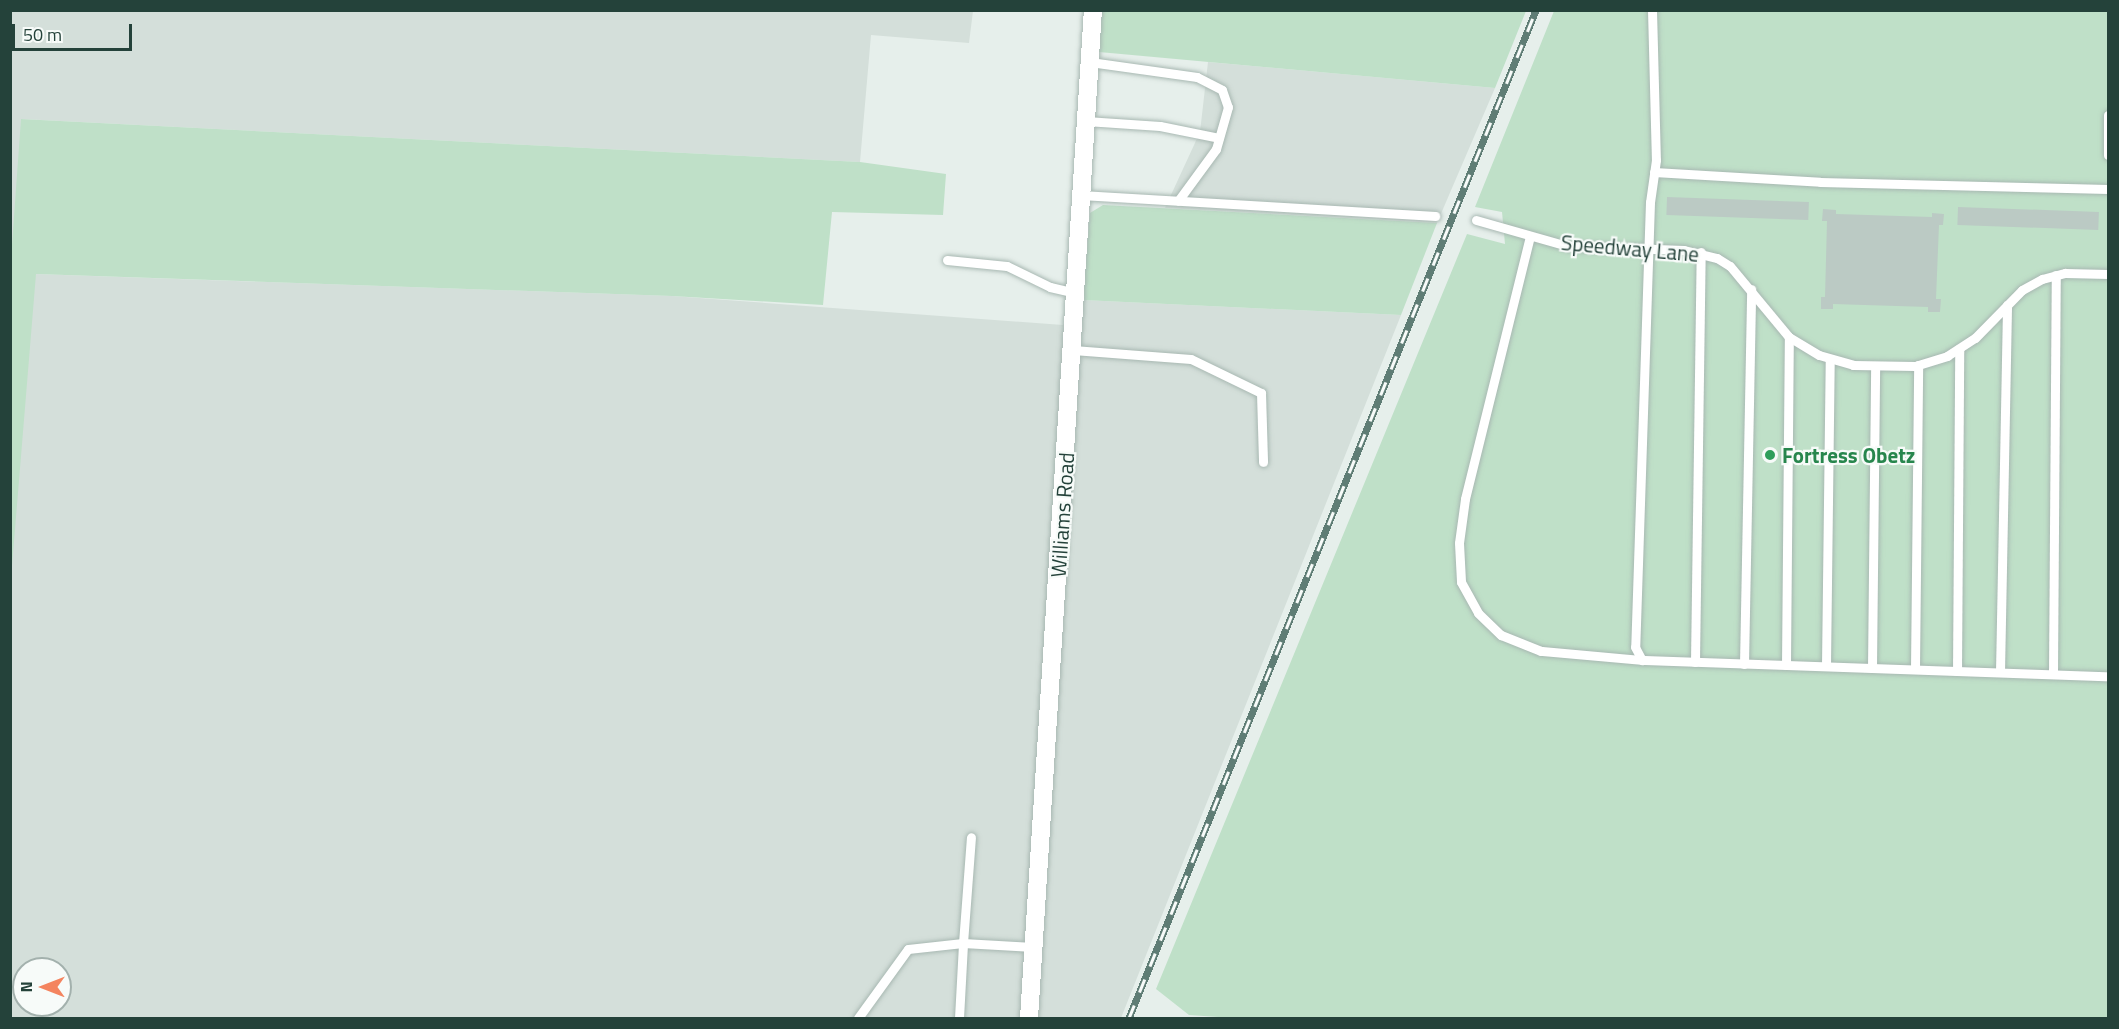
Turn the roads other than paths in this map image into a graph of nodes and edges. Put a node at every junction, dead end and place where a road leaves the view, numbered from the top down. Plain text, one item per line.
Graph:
1 (1093, 10) edge
2 (1652, 10) edge
3 (1090, 62) junction
4 (2109, 115) edge
5 (1086, 121) junction
6 (1219, 138) junction
7 (2109, 155) edge
8 (1654, 172) junction
9 (2109, 189) edge
10 (1081, 195) junction
11 (1178, 201) junction
12 (1435, 216) dead end
13 (1476, 220) dead end
14 (1530, 236) junction
15 (1648, 248) junction
16 (1701, 252) junction
17 (946, 260) dead end
18 (2109, 274) edge
19 (2056, 275) junction
20 (1751, 289) junction
21 (1076, 292) junction
22 (2007, 305) junction
23 (1789, 336) junction
24 (1959, 349) junction
25 (1072, 350) junction
26 (1830, 360) junction
27 (1918, 365) junction
28 (1875, 367) junction
29 (1263, 462) dead end
30 (1641, 660) junction
31 (1695, 662) junction
32 (1744, 664) junction
33 (1786, 665) junction
34 (1826, 666) junction
35 (1872, 668) junction
36 (1915, 669) junction
37 (1957, 671) junction
38 (2000, 672) junction
39 (2052, 674) junction
40 (2109, 676) edge
41 (970, 837) dead end
42 (963, 943) junction
43 (1033, 947) junction
44 (858, 1018) edge
45 (960, 1018) edge
46 (1029, 1018) edge

1 - 3 main road, Williams Road
2 - 8 lane
3 - 5 main road, Williams Road
3 - 6 lane
4 - 7 lane
5 - 6 lane
5 - 10 main road, Williams Road
6 - 11 lane
8 - 9 lane
8 - 15 lane
10 - 11 lane
10 - 21 main road, Williams Road
11 - 12 lane
13 - 14 lane, Speedway Lane
14 - 15 lane, Speedway Lane
14 - 30 lane
15 - 16 lane, Speedway Lane
15 - 30 lane
16 - 20 lane, Speedway Lane
16 - 31 lane
17 - 21 lane
18 - 19 lane, Speedway Lane
19 - 22 lane, Speedway Lane
19 - 39 lane
20 - 23 lane, Speedway Lane
20 - 32 lane
21 - 25 main road, Williams Road
22 - 24 lane, Speedway Lane
22 - 38 lane
23 - 26 lane, Speedway Lane
23 - 33 lane
24 - 27 lane, Speedway Lane
24 - 37 lane
25 - 29 lane
25 - 43 main road, Williams Road
26 - 28 lane, Speedway Lane
26 - 34 lane
27 - 28 lane, Speedway Lane
27 - 36 lane
28 - 35 lane
30 - 31 lane
31 - 32 lane
32 - 33 lane
33 - 34 lane
34 - 35 lane
35 - 36 lane
36 - 37 lane
37 - 38 lane
38 - 39 lane
39 - 40 lane
41 - 42 lane
42 - 43 lane
42 - 44 lane
42 - 45 lane
43 - 46 main road, Williams Road

